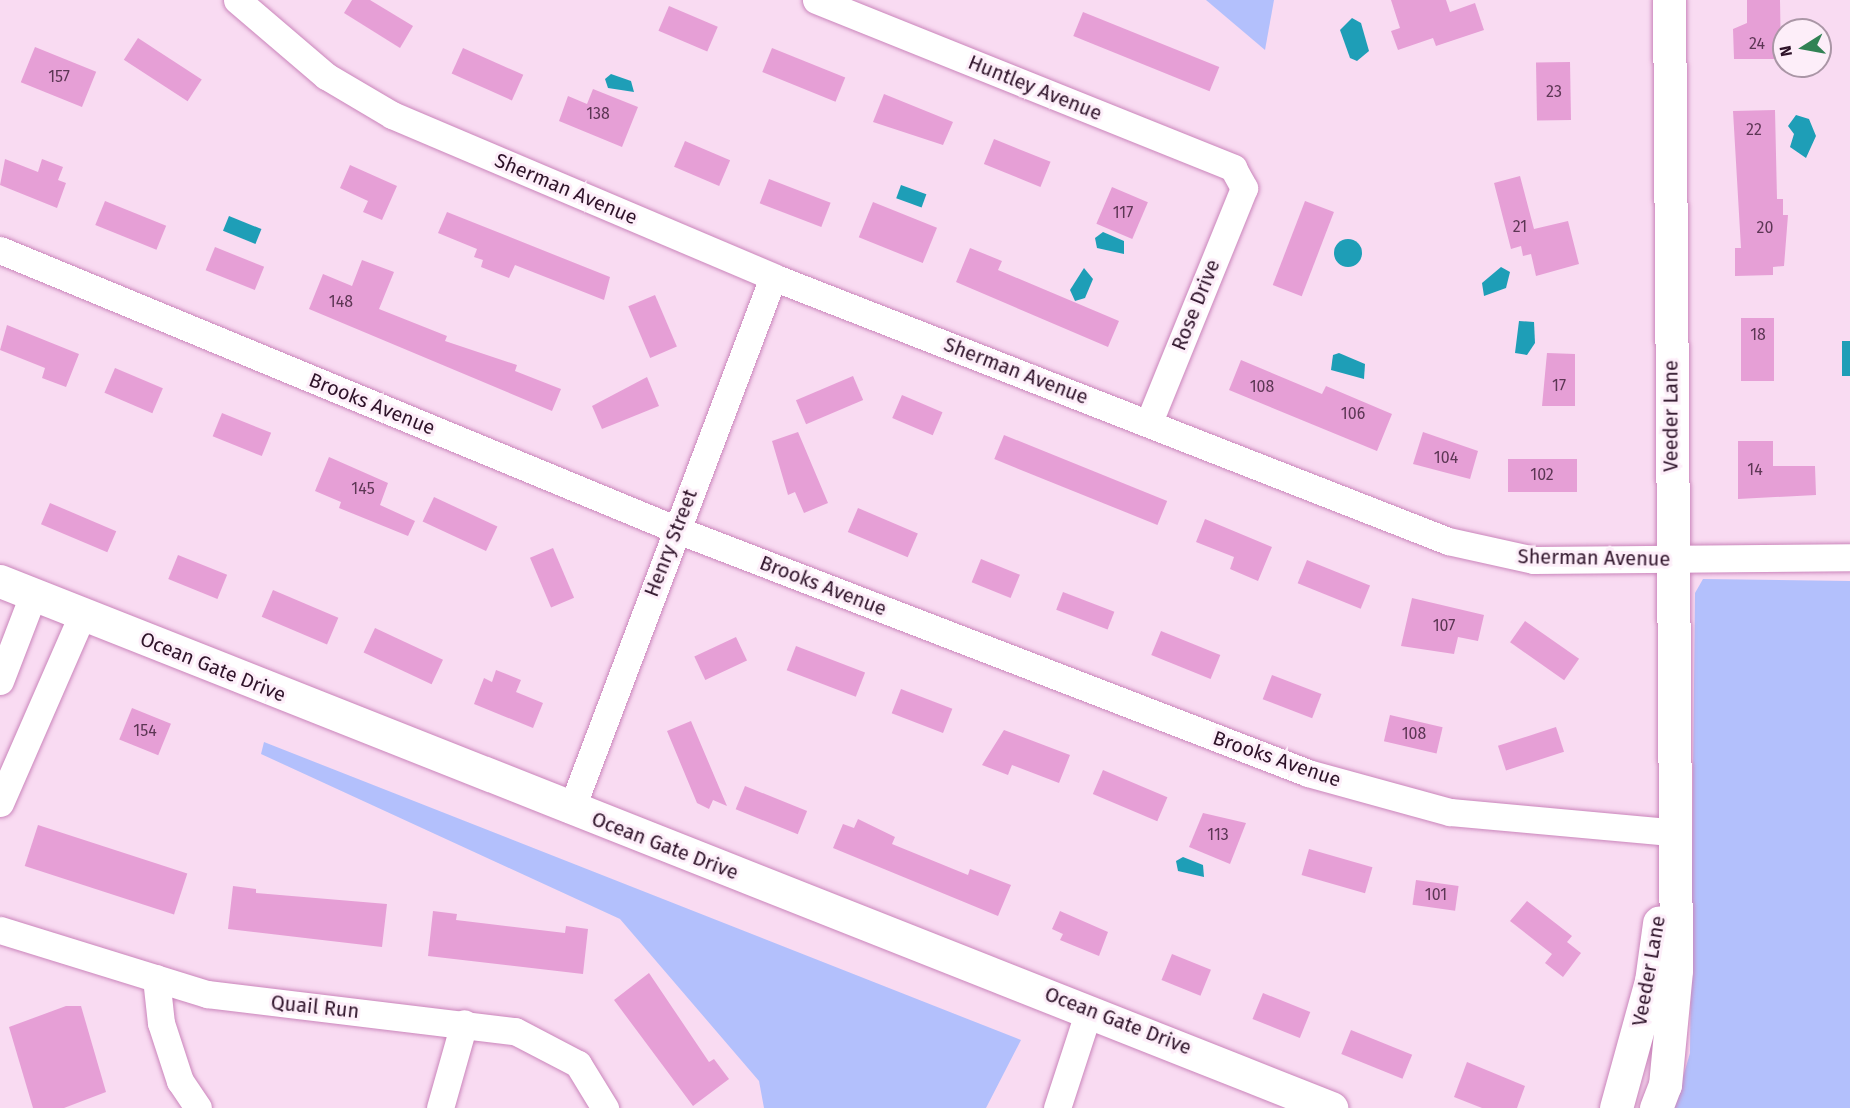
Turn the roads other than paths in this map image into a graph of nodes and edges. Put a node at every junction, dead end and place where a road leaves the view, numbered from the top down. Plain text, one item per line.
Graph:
1 (237, 0) edge
2 (816, 0) edge
3 (1669, 0) edge
4 (1244, 188) joint
5 (0, 250) edge
6 (773, 277) junction
7 (1149, 422) junction
8 (675, 529) junction
9 (1850, 557) edge
10 (1672, 560) junction
11 (0, 581) edge
12 (33, 595) junction
13 (82, 615) junction
14 (0, 681) edge
15 (0, 803) edge
16 (571, 810) junction
17 (1671, 832) junction
18 (0, 930) edge
19 (156, 978) junction
20 (1089, 1010) junction
21 (464, 1023) junction
22 (198, 1108) edge
23 (440, 1108) edge
24 (605, 1108) edge
25 (1057, 1108) edge
26 (1331, 1108) edge
27 (1616, 1108) edge
28 (1656, 1108) edge

1 - 6 street, Sherman Avenue
2 - 4 street, Huntley Avenue
3 - 10 main road, Veeder Lane
4 - 7 street, Rose Drive
5 - 8 street, Brooks Avenue
6 - 7 street, Sherman Avenue
6 - 8 street, Henry Street
7 - 10 street, Sherman Avenue
8 - 16 street, Henry Street
8 - 17 street, Brooks Avenue
9 - 10 street, Sherman Avenue
10 - 17 main road, Veeder Lane
11 - 12 main road, Ocean Gate Drive
12 - 13 main road, Ocean Gate Drive
12 - 14 street
13 - 15 street
13 - 16 main road, Ocean Gate Drive
16 - 20 main road, Ocean Gate Drive
17 - 27 main road, Veeder Lane
17 - 28 main road, Veeder Lane
18 - 19 street, Quail Run
19 - 21 street, Quail Run
19 - 22 street
20 - 25 street
20 - 26 main road, Ocean Gate Drive
21 - 23 street
21 - 24 street, Quail Run

